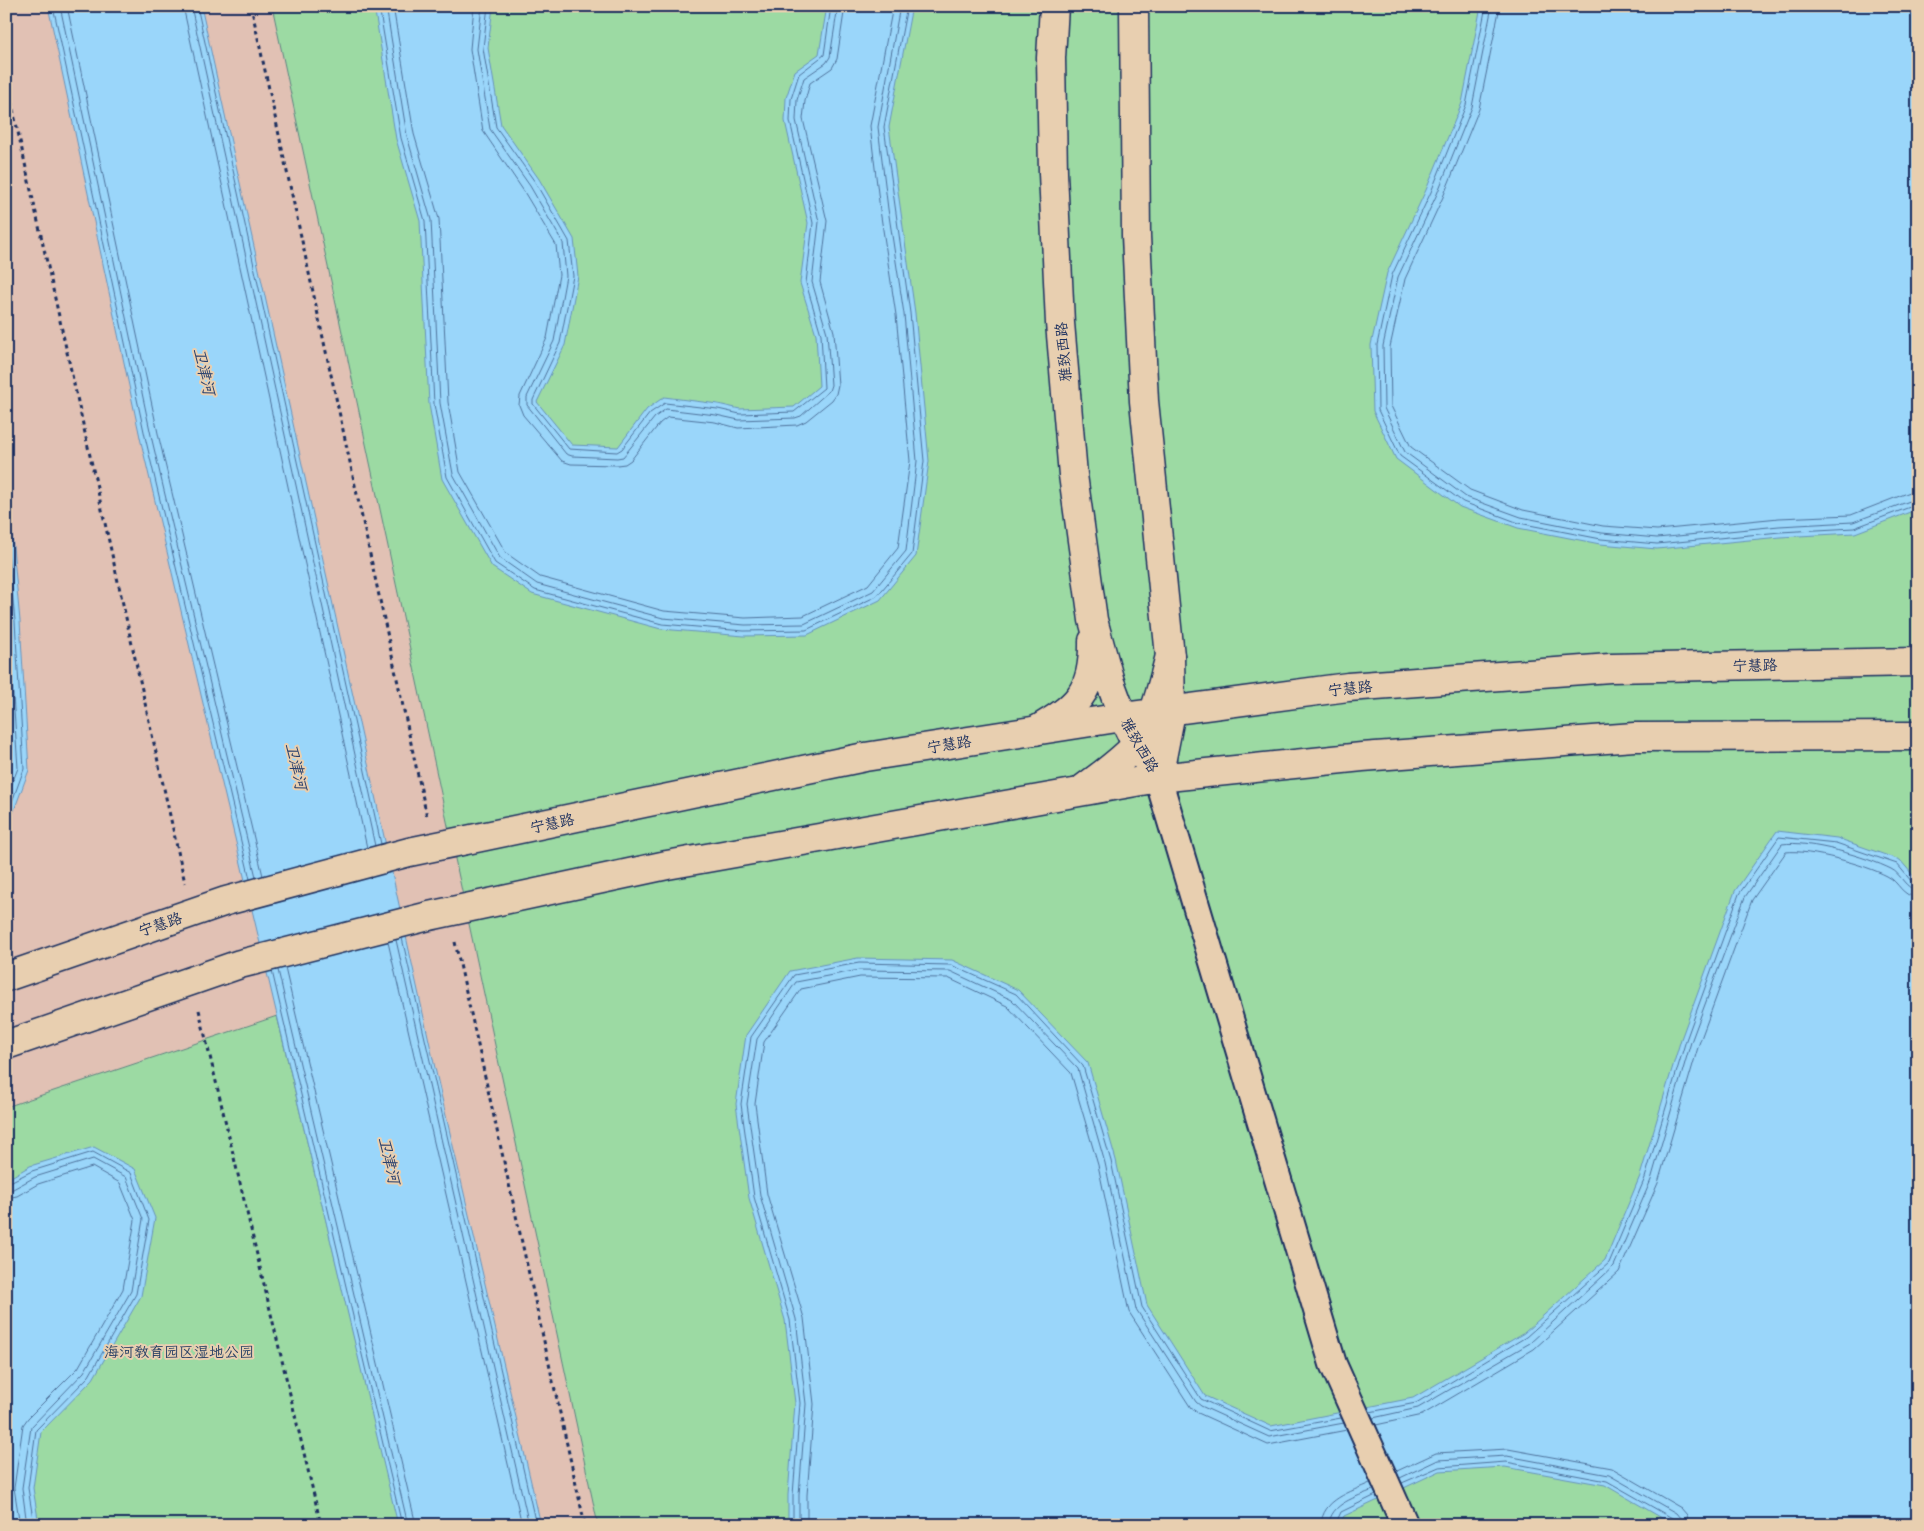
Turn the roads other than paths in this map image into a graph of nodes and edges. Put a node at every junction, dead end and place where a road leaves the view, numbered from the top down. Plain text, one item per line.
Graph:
1 (1054, 6) edge
2 (1134, 6) edge
3 (1093, 620) junction
4 (1918, 662) edge
5 (1162, 713) junction
6 (1123, 717) junction
7 (1036, 731) junction
8 (1918, 736) edge
9 (1136, 744) junction
10 (1158, 778) junction
11 (1079, 791) junction
12 (6, 977) edge
13 (6, 1045) edge
14 (1405, 1525) edge

1 - 3 main road, 雅致西路
2 - 5 main road, 雅致西路
3 - 6 main road, 雅致西路
3 - 7 main road
4 - 5 main road, 宁慧路
5 - 6 main road, 宁慧路
5 - 9 main road
5 - 10 main road, 雅致西路
6 - 7 main road, 宁慧路
6 - 9 main road, 雅致西路
7 - 12 main road, 宁慧路
8 - 10 main road
9 - 10 main road, 雅致西路
9 - 11 main road
10 - 11 main road
10 - 14 street
11 - 13 main road

